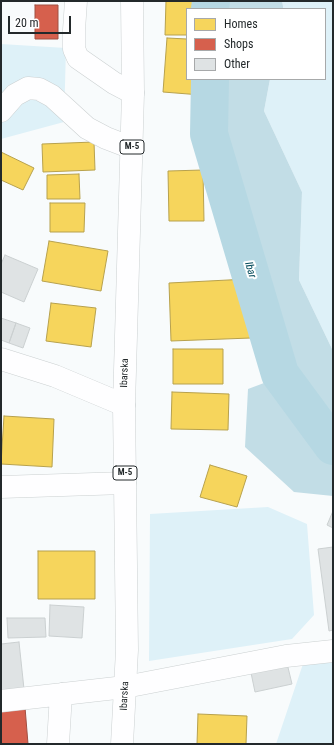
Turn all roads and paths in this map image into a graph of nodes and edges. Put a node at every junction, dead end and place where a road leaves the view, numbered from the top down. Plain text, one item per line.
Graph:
1 (76, 1) edge
2 (132, 1) edge
3 (133, 93) junction
4 (1, 111) edge
5 (132, 148) junction
6 (1, 359) edge
7 (124, 405) junction
8 (124, 483) junction
9 (1, 487) edge
10 (333, 651) edge
11 (125, 687) junction
12 (61, 694) junction
13 (1, 701) edge
14 (58, 744) edge
15 (122, 744) edge

1 - 3 main road
2 - 3 main road, Ibarska / M-5
3 - 5 main road, Ibarska / M-5
4 - 5 main road
5 - 7 main road, Ibarska / M-5
6 - 7 main road
7 - 8 main road, Ibarska / M-5
8 - 9 main road
8 - 11 main road, Ibarska / M-5
10 - 11 main road
11 - 12 main road
11 - 15 main road, Ibarska / M-5
12 - 13 main road
12 - 14 main road

